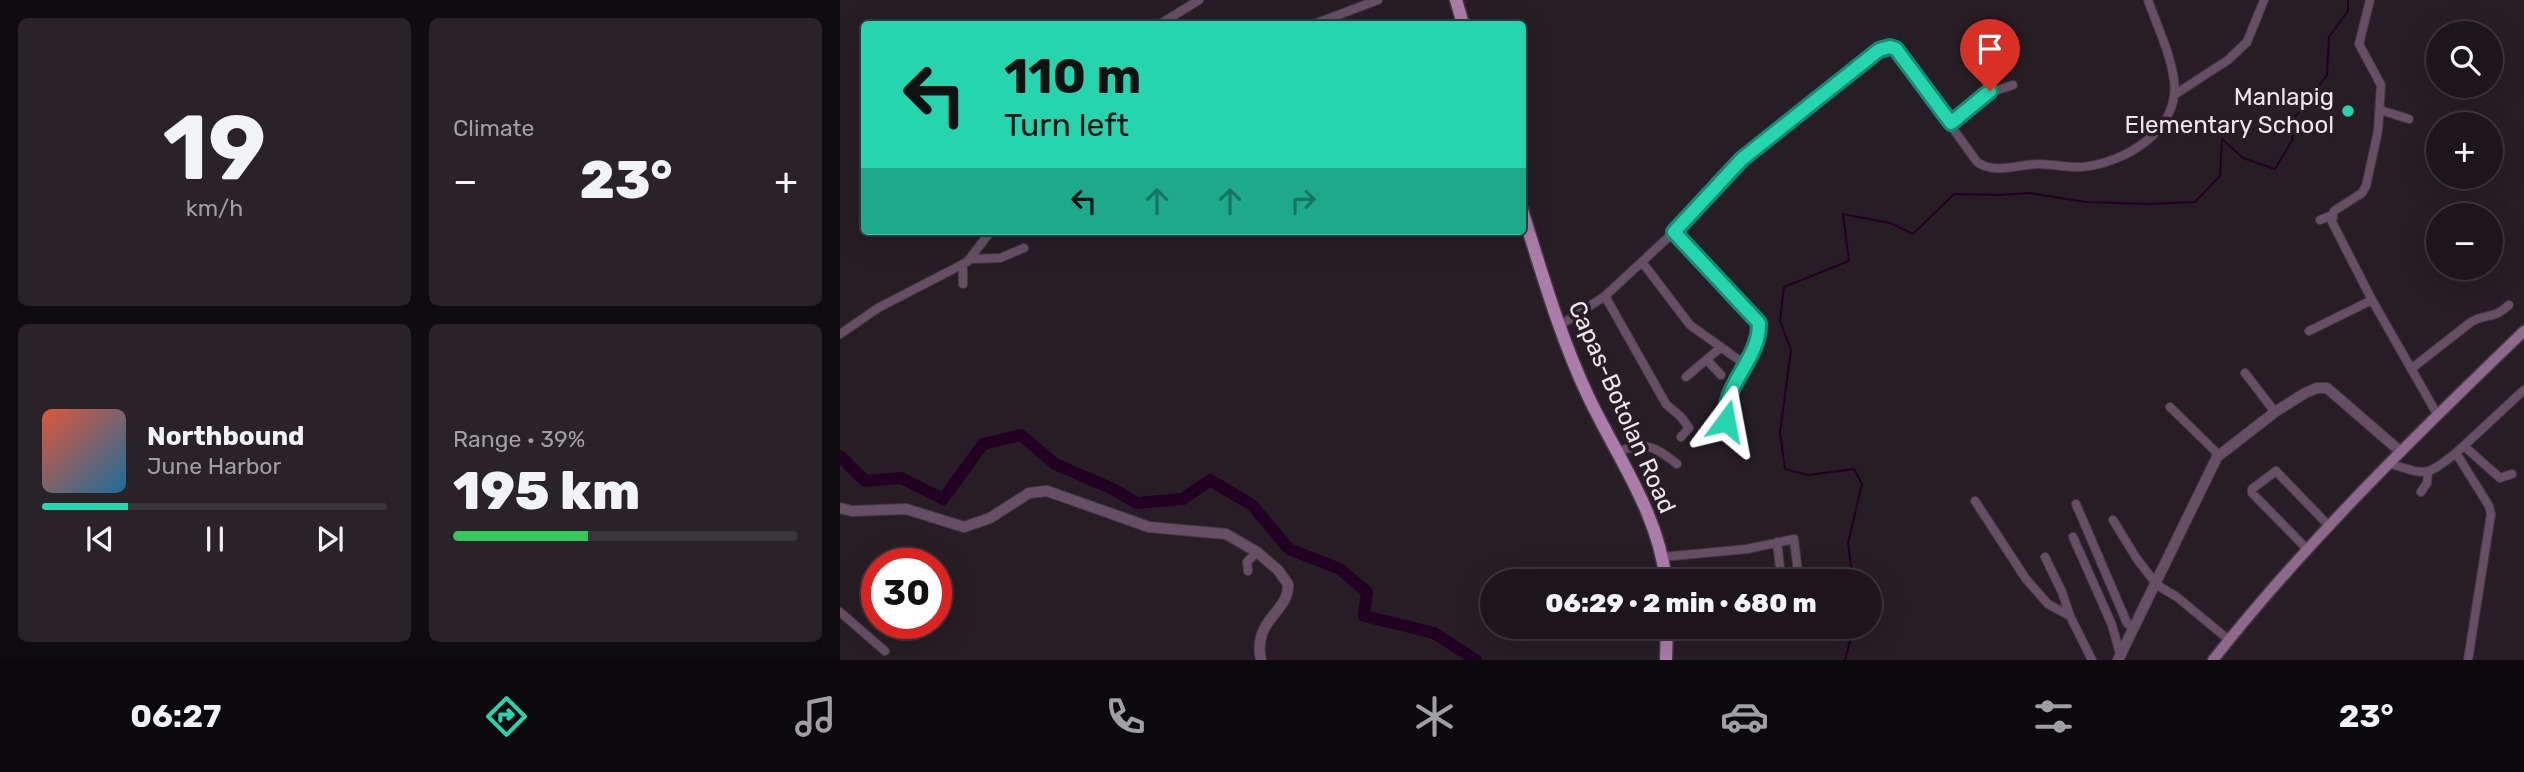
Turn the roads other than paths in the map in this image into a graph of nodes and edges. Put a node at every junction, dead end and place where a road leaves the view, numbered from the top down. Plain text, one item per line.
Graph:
1 (1199, 0) edge
2 (1378, 0) edge
3 (1456, 0) edge
4 (2148, 0) edge
5 (2264, 0) edge
6 (2370, 0) edge
7 (1345, 13) junction
8 (1165, 21) edge
9 (1322, 21) edge
10 (1349, 21) edge
11 (1462, 21) edge
12 (2012, 85) dead end
13 (2174, 95) junction
14 (2380, 110) junction
15 (2409, 119) dead end
16 (1951, 123) junction
17 (2332, 215) junction
18 (2320, 220) dead end
19 (1526, 223) edge
20 (1674, 232) junction
21 (988, 235) edge
22 (1024, 248) dead end
23 (967, 261) junction
24 (1642, 262) junction
25 (963, 284) dead end
26 (1605, 296) junction
27 (2372, 300) junction
28 (2509, 305) dead end
29 (1559, 326) junction
30 (2309, 331) dead end
31 (2524, 331) edge
32 (840, 334) edge
33 (1720, 348) junction
34 (1708, 361) junction
35 (1746, 365) junction
36 (2412, 369) junction
37 (2245, 373) dead end
38 (1721, 376) dead end
39 (1686, 377) dead end
40 (2524, 390) edge
41 (2170, 407) dead end
42 (2275, 412) junction
43 (2437, 414) junction
44 (1707, 430) dead end
45 (1681, 437) dead end
46 (2464, 446) junction
47 (1617, 452) junction
48 (2401, 452) junction
49 (2456, 453) junction
50 (2219, 456) junction
51 (1677, 464) dead end
52 (2391, 464) junction
53 (2428, 472) junction
54 (2512, 474) dead end
55 (2421, 492) dead end
56 (1975, 501) dead end
57 (2076, 504) dead end
58 (840, 508) edge
59 (2113, 520) dead end
60 (2330, 527) junction
61 (2073, 537) dead end
62 (1777, 542) junction
63 (2308, 550) junction
64 (1257, 552) junction
65 (1662, 557) junction
66 (2045, 557) dead end
67 (1664, 569) edge
68 (1780, 569) edge
69 (1798, 569) edge
70 (1248, 571) dead end
71 (2157, 585) junction
72 (840, 612) edge
73 (2070, 616) junction
74 (2133, 629) junction
75 (1667, 639) edge
76 (2228, 640) junction
77 (885, 650) dead end
78 (2119, 657) edge
79 (1261, 660) edge
80 (1666, 660) edge
81 (2092, 660) edge
82 (2213, 660) edge
83 (2468, 660) edge

1 - 8 street
2 - 7 street
3 - 11 main road
4 - 13 street
5 - 13 street
6 - 14 street
7 - 9 street
7 - 10 street
12 - 16 street
13 - 16 street
14 - 15 street
14 - 17 street
16 - 20 street
17 - 18 street
17 - 27 street
19 - 29 main road, Capas-Botolan Road
20 - 24 street
20 - 35 street
21 - 23 street
22 - 23 street
23 - 25 street
23 - 32 street
24 - 26 street
24 - 33 street
26 - 29 street
26 - 45 street
27 - 30 street
27 - 36 street
28 - 36 street
29 - 47 main road, Capas-Botolan Road
31 - 43 main road
33 - 34 street
33 - 35 street
34 - 38 street
34 - 39 street
35 - 44 street
36 - 43 street
37 - 42 street
40 - 46 street
41 - 50 street
42 - 48 street
42 - 50 street
43 - 48 main road
46 - 49 street
46 - 54 street
47 - 51 street
47 - 65 main road, Capas-Botolan Road
48 - 52 main road
49 - 53 street
49 - 83 street
50 - 71 street
52 - 53 street
52 - 60 main road
53 - 55 street
56 - 73 street
57 - 74 street
58 - 64 street
59 - 71 street
60 - 63 main road
60 - 63 street
61 - 78 street
62 - 65 street
62 - 68 street
62 - 69 street
63 - 76 main road
64 - 70 street
64 - 79 street
65 - 67 main road, Capas-Botolan Road
66 - 73 street
71 - 74 street
71 - 76 street
72 - 77 street
73 - 81 street
74 - 78 street
75 - 80 main road
76 - 82 main road

